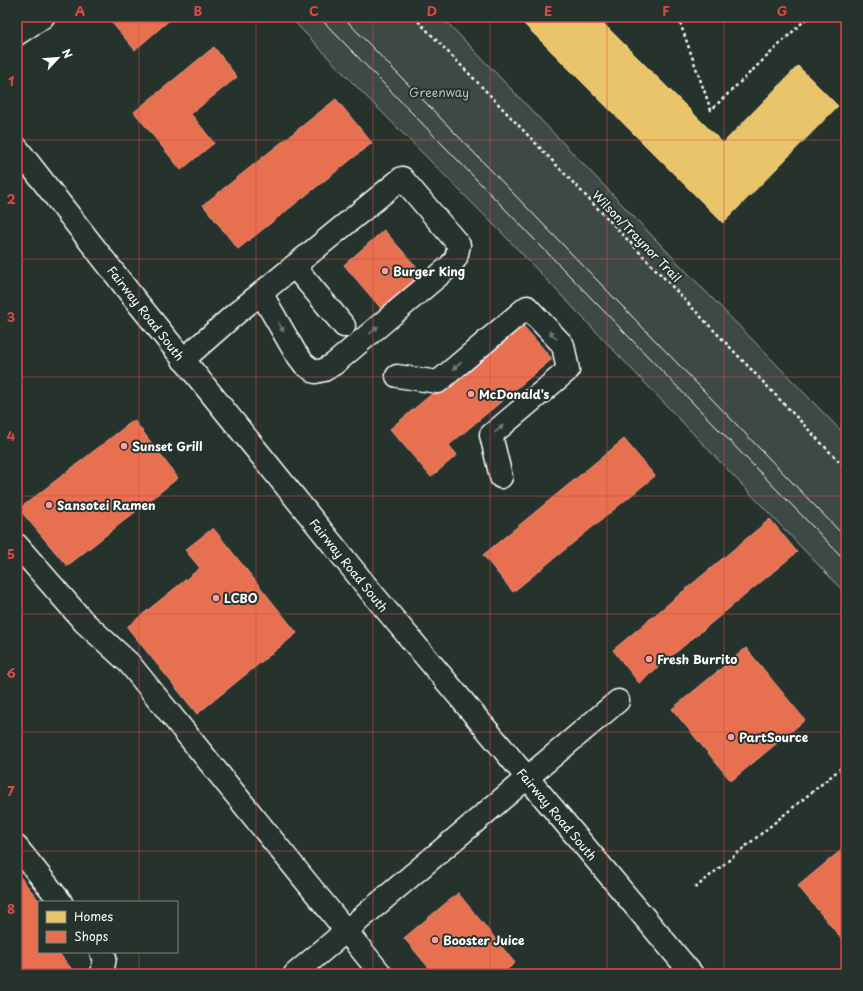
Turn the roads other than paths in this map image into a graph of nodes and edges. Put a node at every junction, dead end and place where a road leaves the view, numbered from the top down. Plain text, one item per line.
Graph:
1 (43, 17) edge
2 (17, 34) edge
3 (17, 148) edge
4 (17, 172) edge
5 (40, 179) junction
6 (294, 266) junction
7 (261, 293) junction
8 (344, 326) dead end
9 (183, 360) junction
10 (397, 376) dead end
11 (501, 477) dead end
12 (17, 545) edge
13 (618, 701) dead end
14 (527, 778) junction
15 (17, 846) edge
16 (60, 901) edge
17 (347, 931) junction
18 (102, 953) edge
19 (102, 974) edge
20 (295, 974) edge
21 (380, 974) edge
22 (692, 974) edge

1 - 2 main road
3 - 5 main road, Fairway Road South
4 - 5 main road
5 - 9 main road, Fairway Road South
6 - 7 main road
7 -> 6 main road
6 - 8 main road
7 - 9 main road
9 - 14 main road, Fairway Road South
11 -> 10 main road
12 - 17 main road
13 - 14 main road
14 - 17 main road
14 - 22 main road, Fairway Road South
15 - 16 main road
17 - 20 main road
17 - 21 main road
18 - 19 main road

